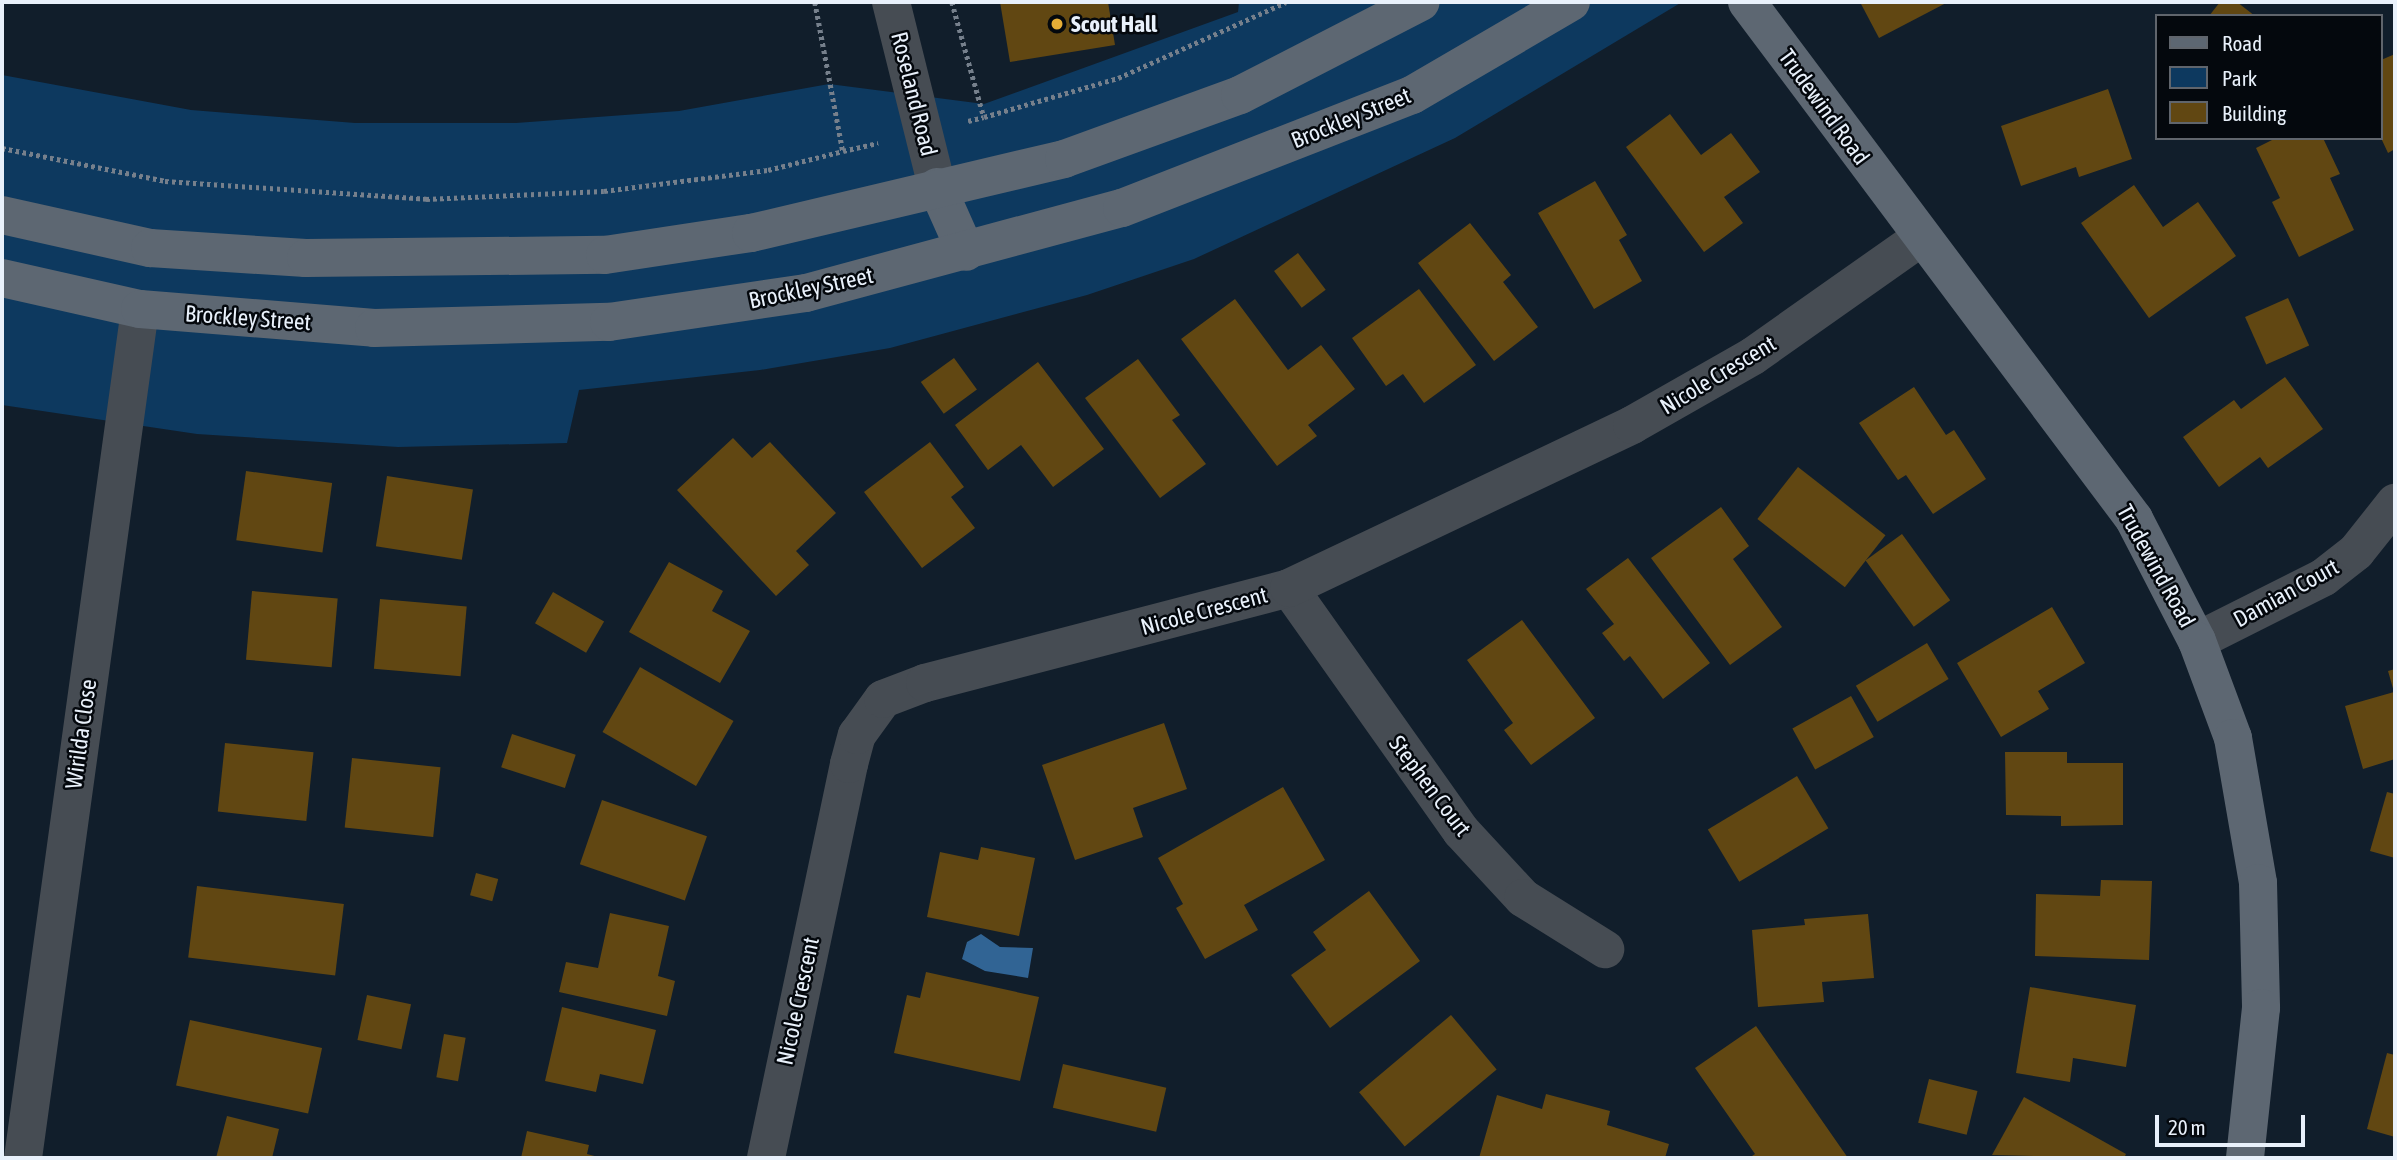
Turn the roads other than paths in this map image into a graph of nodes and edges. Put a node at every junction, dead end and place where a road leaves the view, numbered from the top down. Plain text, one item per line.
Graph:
1 (891, 2) edge
2 (1421, 2) edge
3 (1571, 2) edge
4 (1747, 2) edge
5 (937, 187) junction
6 (2, 215) edge
7 (1920, 238) junction
8 (150, 248) junction
9 (966, 252) junction
10 (2, 278) edge
11 (140, 309) junction
12 (2395, 503) edge
13 (1289, 588) junction
14 (2197, 641) junction
15 (1605, 949) dead end
16 (23, 1158) edge
17 (766, 1158) edge
18 (2245, 1158) edge

1 - 5 street, Roseland Road
2 - 5 main road
3 - 9 main road, Brockley Street
4 - 7 main road, Trudewind Road
5 - 8 main road
5 - 9 main road
6 - 8 main road
7 - 13 street, Nicole Crescent
7 - 14 main road, Trudewind Road
8 - 11 main road
9 - 11 main road, Brockley Street
10 - 11 main road, Brockley Street
11 - 16 street, Wirilda Close
12 - 14 street, Damian Court
13 - 15 street, Stephen Court
13 - 17 street, Nicole Crescent
14 - 18 main road, Trudewind Road

